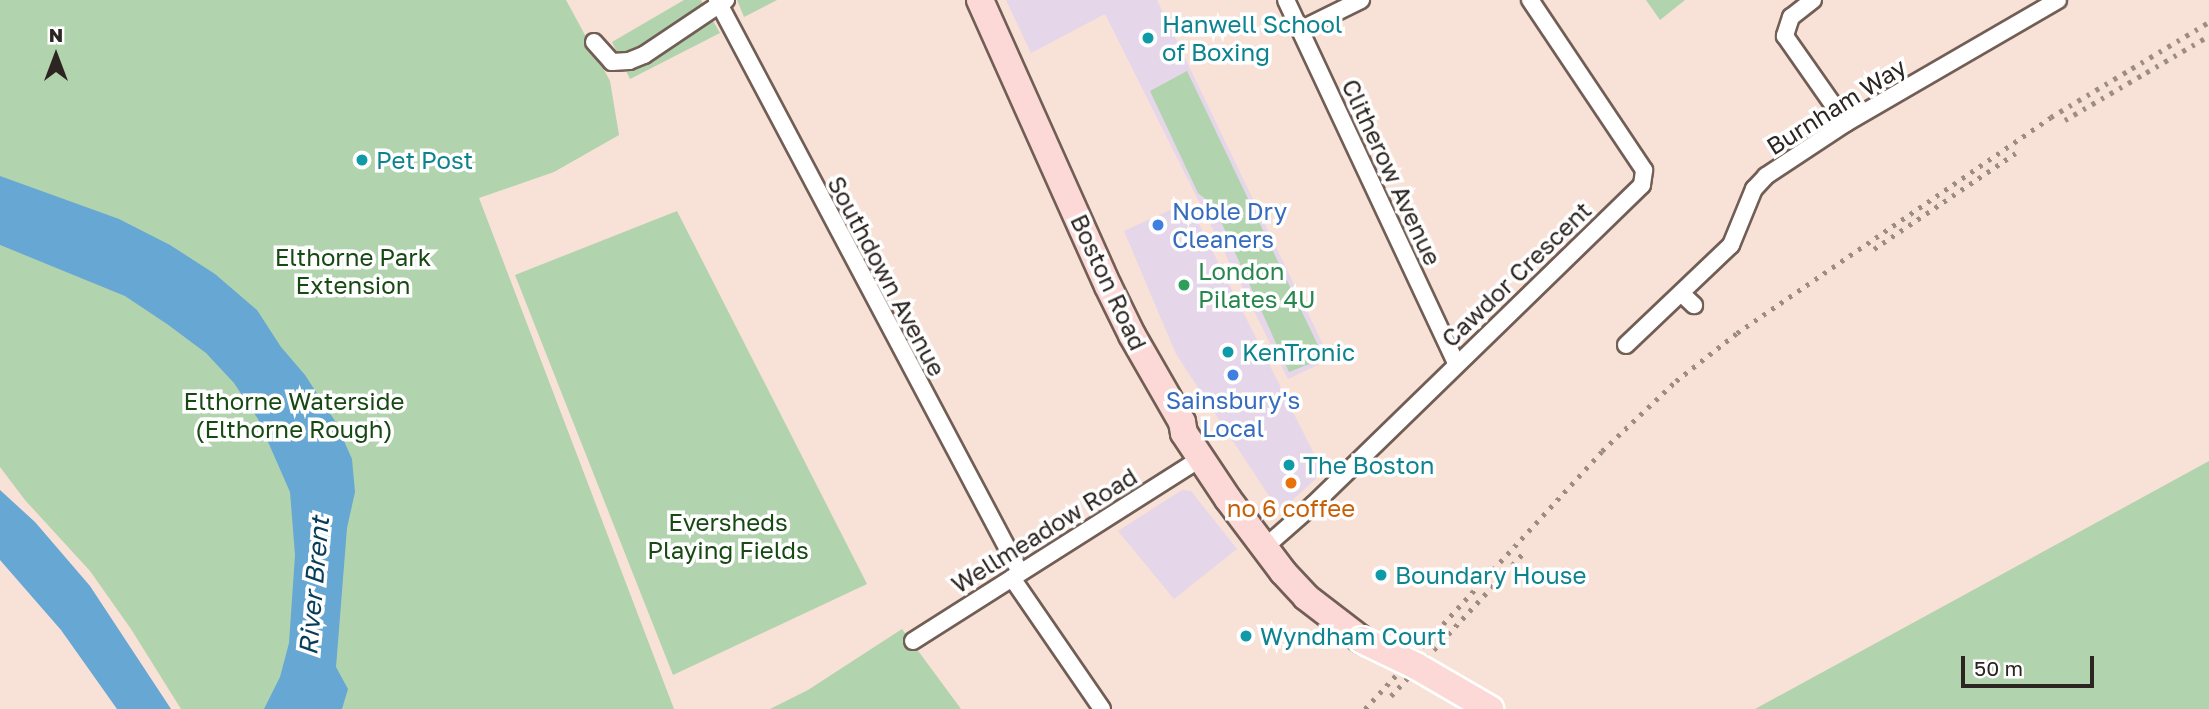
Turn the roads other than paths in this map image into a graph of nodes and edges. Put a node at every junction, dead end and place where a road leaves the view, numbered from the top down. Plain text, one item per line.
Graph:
1 (980, 0) edge
2 (1286, 0) edge
3 (1361, 0) edge
4 (1530, 0) edge
5 (1813, 0) edge
6 (2058, 0) edge
7 (721, 1) edge
8 (1300, 30) junction
9 (594, 42) dead end
10 (1846, 123) junction
11 (1681, 293) junction
12 (1694, 306) dead end
13 (1626, 345) dead end
14 (1456, 363) junction
15 (1201, 458) junction
16 (1264, 548) junction
17 (1016, 575) junction
18 (913, 641) dead end
19 (1102, 709) edge
20 (1490, 709) edge

1 - 15 main road, Boston Road
2 - 8 street, Clitherow Avenue
3 - 8 street
4 - 14 street, Cawdor Crescent
5 - 10 street
6 - 10 street, Burnham Way
7 - 9 street
7 - 17 street, Southdown Avenue
8 - 14 street, Clitherow Avenue
10 - 11 street, Burnham Way
11 - 12 street
11 - 13 street, Burnham Way
14 - 16 street, Cawdor Crescent
15 - 16 main road, Boston Road
15 - 17 street, Wellmeadow Road
16 - 20 main road, Boston Road, bridge
17 - 18 street, Wellmeadow Road
17 - 19 street, Southdown Avenue

